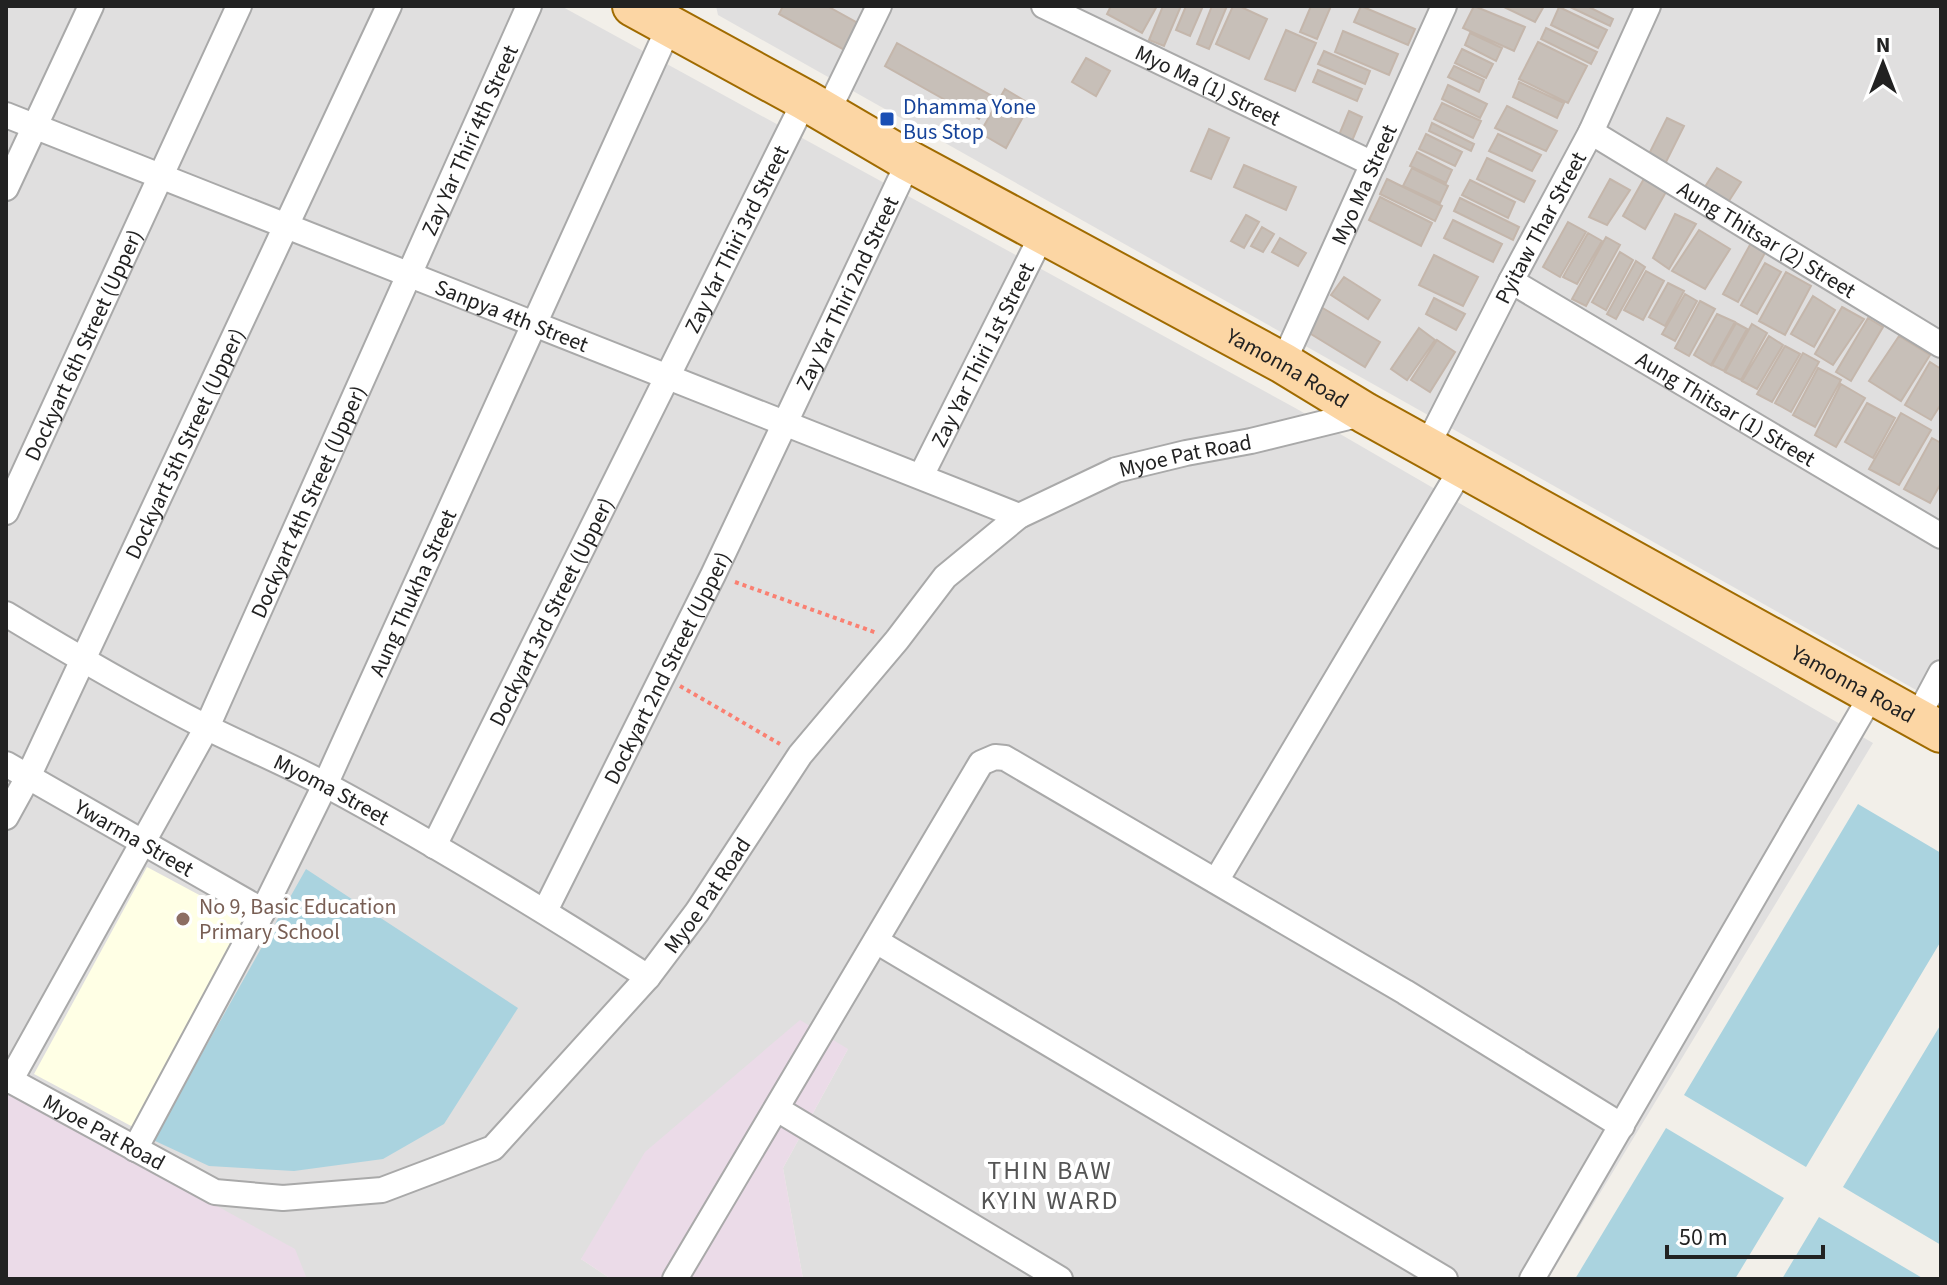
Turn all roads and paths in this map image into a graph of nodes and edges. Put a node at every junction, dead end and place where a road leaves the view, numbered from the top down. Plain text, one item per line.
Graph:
1 (91, 6) edge
2 (239, 6) edge
3 (389, 6) edge
4 (529, 6) edge
5 (633, 6) edge
6 (879, 6) edge
7 (1044, 6) edge
8 (1648, 6) edge
9 (1436, 9) edge
10 (669, 27) junction
11 (816, 106) junction
12 (6, 115) edge
13 (35, 127) junction
14 (1591, 132) junction
15 (909, 161) junction
16 (1373, 164) junction
17 (160, 176) junction
18 (6, 188) edge
19 (286, 226) junction
20 (1043, 233) junction
21 (409, 275) junction
22 (1511, 281) junction
23 (534, 324) junction
24 (1941, 345) edge
25 (1283, 363) junction
26 (668, 377) junction
27 (1365, 413) junction
28 (785, 423) junction
29 (1427, 446) junction
30 (1463, 466) junction
31 (921, 476) junction
32 (6, 512) edge
33 (1019, 516) junction
34 (1941, 536) edge
35 (713, 575) junction
36 (6, 614) edge
37 (897, 640) junction
38 (82, 661) junction
39 (1941, 673) edge
40 (662, 676) junction
41 (1871, 696) junction
42 (1929, 725) edge
43 (207, 727) junction
44 (800, 755) junction
45 (6, 764) edge
46 (28, 777) junction
47 (325, 785) junction
48 (6, 817) edge
49 (145, 842) junction
50 (434, 846) junction
51 (1216, 881) junction
52 (263, 911) junction
53 (545, 911) junction
54 (876, 941) junction
55 (648, 977) junction
56 (8, 1080) edge
57 (777, 1109) junction
58 (1622, 1126) junction
59 (135, 1149) junction
60 (675, 1279) edge
61 (1060, 1279) edge
62 (1445, 1279) edge
63 (1532, 1279) edge

1 - 13 street
2 - 17 street, Dockyart 6th Street (Upper)
3 - 19 street, Dockyart 5th Street (Upper)
4 - 21 street, Zay Yar Thiri 4th Street
5 - 10 main road, Yamonna Road
6 - 11 street, Zay Yar Thiri 3rd Street
7 - 16 street, Myo Ma (1) Street
8 - 14 street, Pyitaw Thar Street
9 - 16 street, Myo Ma Street
10 - 11 main road, Yamonna Road
10 - 23 street, Aung Thukha Street
11 - 15 main road, Yamonna Road
11 - 26 street, Zay Yar Thiri 3rd Street
12 - 13 street, Sanpya 4th Street
13 - 17 street, Sanpya 4th Street
13 - 18 street
14 - 22 street, Pyitaw Thar Street
14 - 24 street, Aung Thitsar (2) Street
15 - 20 main road, Yamonna Road
15 - 28 street, Zay Yar Thiri 2nd Street
16 - 25 street, Myo Ma Street
17 - 19 street, Sanpya 4th Street
17 - 32 street, Dockyart 6th Street (Upper)
19 - 21 street, Sanpya 4th Street
19 - 38 street, Dockyart 5th Street (Upper)
20 - 25 main road, Yamonna Road
20 - 31 street, Zay Yar Thiri 1st Street
21 - 23 street, Sanpya 4th Street
21 - 43 street, Dockyart 4th Street (Upper)
22 - 29 street, Pyitaw Thar Street
22 - 34 street, Aung Thitsar (1) Street
23 - 26 street, Sanpya 4th Street
23 - 47 street, Aung Thukha Street
25 - 27 main road, Yamonna Road
26 - 28 street, Sanpya 4th Street
26 - 50 street, Dockyart 3rd Street (Upper)
27 - 29 main road, Yamonna Road
27 - 33 street, Myoe Pat Road
28 - 31 street, Sanpya 4th Street
28 - 35 street, Dockyart 2nd Street (Upper)
29 - 30 main road, Yamonna Road
30 - 41 main road, Yamonna Road
30 - 51 street
31 - 33 street, Sanpya 4th Street
33 - 37 street, Myoe Pat Road
35 - 37 path
35 - 40 street, Dockyart 2nd Street (Upper)
36 - 38 street, Myoma Street
37 - 44 street, Myoe Pat Road
38 - 43 street, Myoma Street
38 - 46 street, Dockyart 5th Street (Upper)
39 - 42 street
40 - 44 path
40 - 53 street, Dockyart 2nd Street (Upper)
41 - 42 main road, Yamonna Road
41 - 58 street
43 - 47 street, Myoma Street
43 - 49 street, Dockyart 4th Street (Upper)
44 - 55 street, Myoe Pat Road
45 - 46 street, Ywarma Street
46 - 48 street, Dockyart 5th Street (Upper)
46 - 49 street, Ywarma Street
47 - 50 street, Myoma Street
47 - 52 street, Aung Thukha Street
49 - 52 street, Ywarma Street
49 - 56 street, Dockyart 4th Street (Upper)
50 - 53 street, Myoma Street
51 - 54 street
51 - 58 street
52 - 59 street, Aung Thukha Street
53 - 55 street, Myoma Street
54 - 57 street
54 - 62 street
55 - 59 street, Myoe Pat Road
56 - 59 street, Myoe Pat Road
57 - 60 street
57 - 61 street
58 - 63 street

